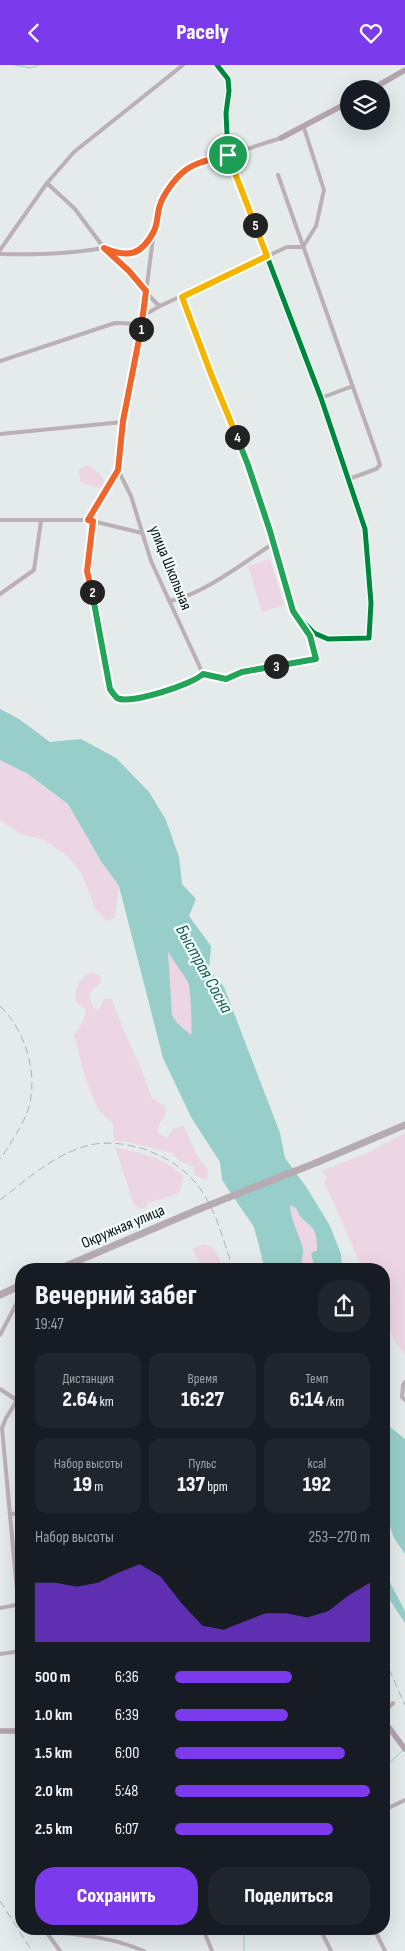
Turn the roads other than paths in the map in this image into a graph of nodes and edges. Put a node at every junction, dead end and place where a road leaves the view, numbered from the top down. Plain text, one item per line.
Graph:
1 (183, 65) edge
2 (217, 65) edge
3 (405, 70) edge
4 (388, 80) edge
5 (340, 107) edge
6 (304, 128) junction
7 (282, 138) joint
8 (228, 155) junction
9 (278, 175) dead end
10 (47, 183) junction
11 (154, 230) junction
12 (303, 247) junction
13 (104, 248) junction
14 (0, 250) edge
15 (0, 254) edge
16 (267, 256) junction
17 (146, 291) junction
18 (182, 297) junction
19 (160, 306) junction
20 (142, 324) junction
21 (0, 361) edge
22 (353, 386) junction
23 (321, 398) junction
24 (123, 421) junction
25 (0, 434) edge
26 (118, 470) junction
27 (349, 479) junction
28 (0, 520) edge
29 (41, 521) junction
30 (91, 521) junction
31 (142, 533) junction
32 (274, 543) junction
33 (0, 593) edge
34 (169, 601) junction
35 (297, 616) junction
36 (203, 674) junction
37 (405, 1125) edge
38 (73, 1263) edge
39 (15, 1288) edge
40 (0, 1295) edge
41 (15, 1306) edge
42 (0, 1335) edge
43 (405, 1383) edge
44 (0, 1389) edge
45 (15, 1399) edge
46 (405, 1400) edge
47 (15, 1407) edge
48 (11, 1514) junction
49 (15, 1514) edge
50 (15, 1554) edge
51 (15, 1605) edge
52 (0, 1608) edge
53 (15, 1652) edge
54 (0, 1654) edge
55 (393, 1703) dead end
56 (390, 1706) edge
57 (390, 1729) edge
58 (0, 1731) edge
59 (15, 1731) edge
60 (403, 1747) edge
61 (405, 1801) edge
62 (390, 1807) edge
63 (49, 1935) edge
64 (85, 1935) edge
65 (205, 1935) edge
66 (323, 1935) edge
67 (377, 1935) edge
68 (60, 1951) edge
69 (144, 1951) edge
70 (212, 1951) edge
71 (331, 1951) edge
72 (386, 1951) edge

1 - 10 street
2 - 8 street
3 - 4 street
5 - 6 street
6 - 7 street
6 - 12 street
7 - 8 street
8 - 11 street
8 - 16 street
9 - 12 street
10 - 13 street
10 - 14 street
11 - 13 street
11 - 17 street
12 - 16 street
12 - 22 street
13 - 15 street
13 - 17 street
16 - 18 street
16 - 23 street
17 - 19 street
17 - 20 street
18 - 19 street
18 - 32 street
19 - 20 street
20 - 21 street
20 - 24 street
22 - 23 street
22 - 27 street
23 - 27 street
24 - 25 street
24 - 26 street
26 - 30 street
26 - 31 street, улица Школьная
27 - 35 street
28 - 29 street
29 - 30 street
29 - 33 street
30 - 31 street
30 - 36 street
31 - 34 street, улица Школьная
32 - 34 street
32 - 35 street
34 - 36 street, улица Школьная
35 - 36 street
37 - 38 highway, Окружная улица, bridge
39 - 40 highway
41 - 42 street
43 - 46 street
44 - 45 street
47 - 48 street
48 - 49 street
48 - 50 street
51 - 52 street
53 - 54 street
55 - 56 street
57 - 60 street
58 - 59 street
61 - 62 street
63 - 68 street
64 - 69 street
65 - 70 street
66 - 71 street
67 - 72 street

